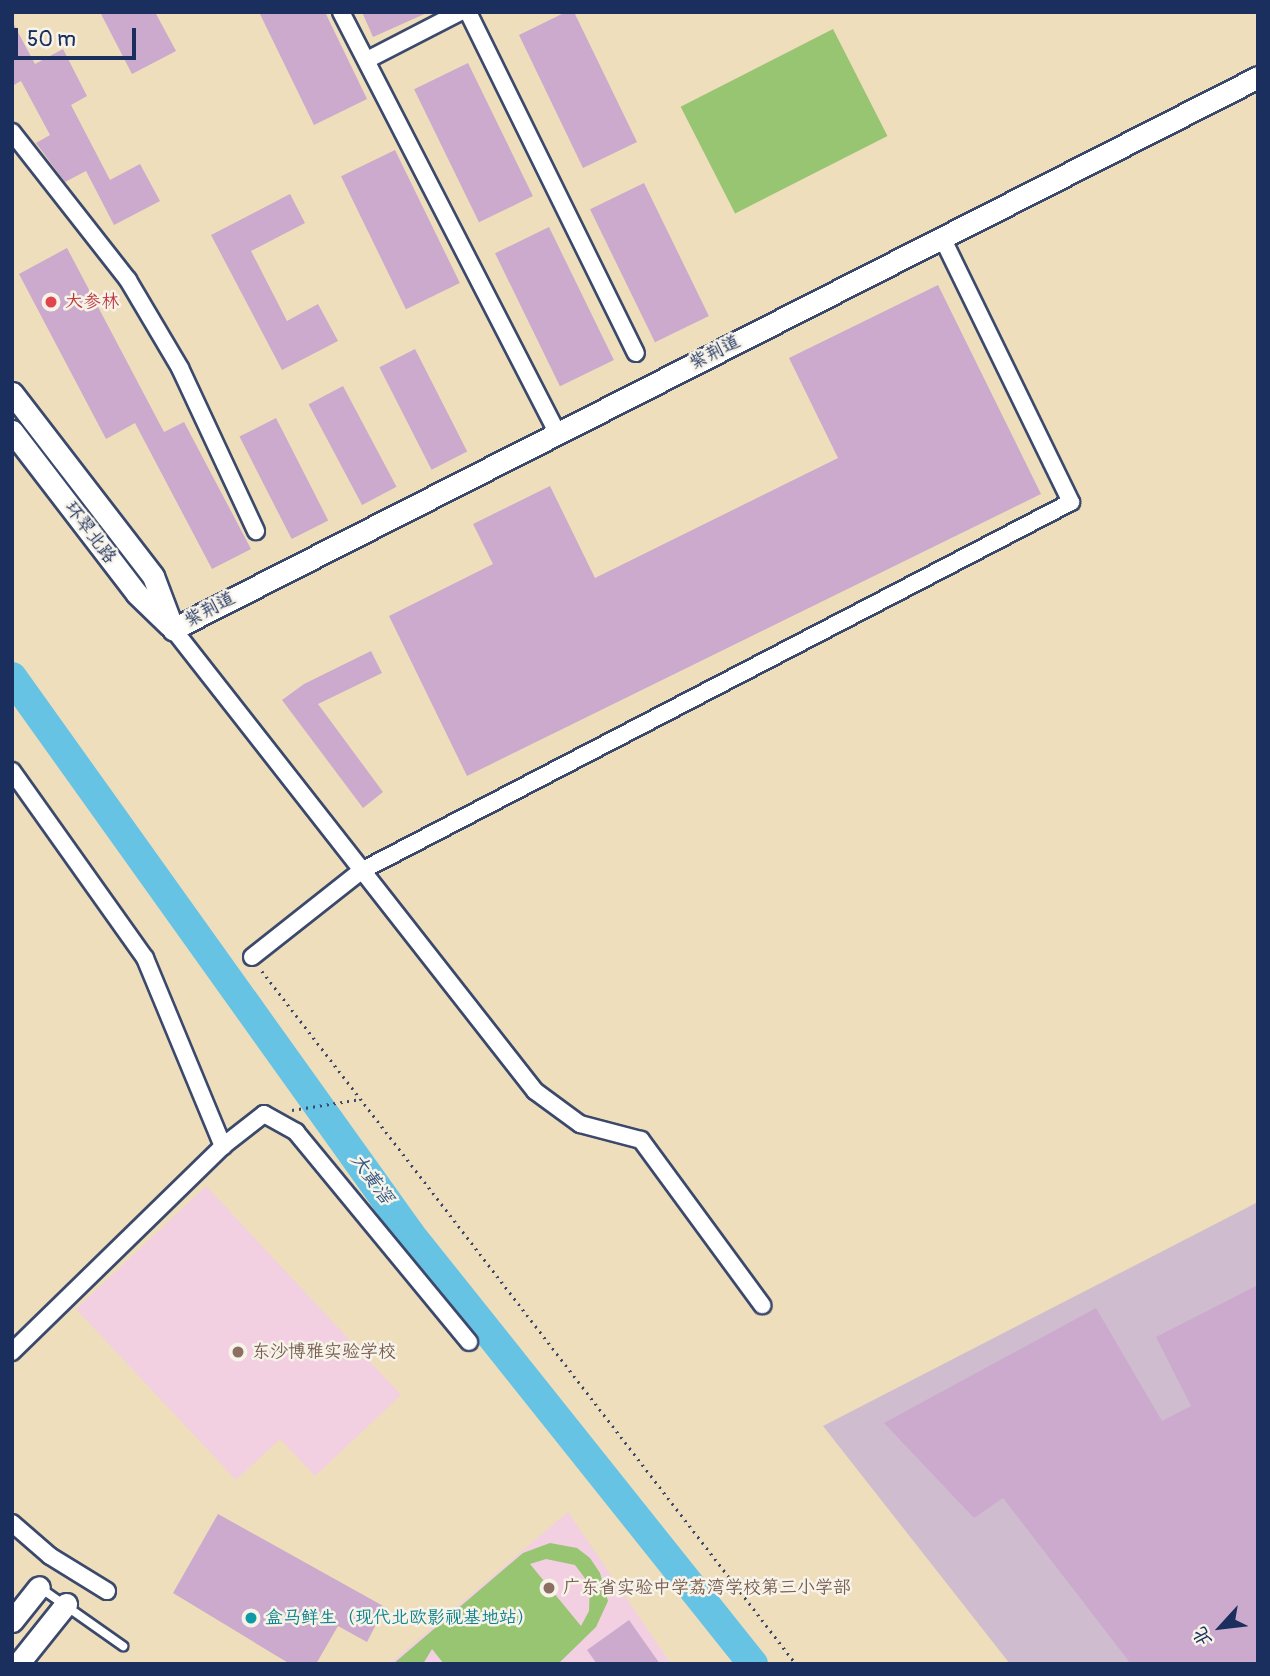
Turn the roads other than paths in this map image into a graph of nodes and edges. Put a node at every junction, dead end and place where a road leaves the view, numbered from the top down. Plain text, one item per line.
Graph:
1 (341, 12) edge
2 (460, 12) edge
3 (468, 12) edge
4 (367, 60) junction
5 (1258, 77) edge
6 (12, 132) edge
7 (942, 238) junction
8 (636, 353) dead end
9 (12, 393) edge
10 (32, 419) junction
11 (13, 432) edge
12 (557, 433) junction
13 (256, 531) dead end
14 (173, 629) junction
15 (12, 771) edge
16 (361, 872) junction
17 (252, 957) road end
18 (223, 1146) junction
19 (762, 1305) dead end
20 (470, 1342) dead end
21 (12, 1352) edge
22 (12, 1523) edge
23 (39, 1587) joint
24 (107, 1591) dead end
25 (66, 1604) junction
26 (12, 1620) edge
27 (124, 1646) dead end
28 (18, 1664) edge

1 - 4 street
2 - 4 street
3 - 8 street
4 - 12 street
5 - 7 street, 紫荆道
6 - 13 street
7 - 12 street, 紫荆道
7 - 16 street
9 - 10 street
10 - 11 street
10 - 14 street
11 - 14 street, 环翠北路
12 - 14 street, 紫荆道
14 - 16 street
15 - 18 street
16 - 17 street
16 - 19 street
18 - 20 street
18 - 21 street
22 - 24 street
23 - 25 lane
23 - 26 street
25 - 27 lane
25 - 28 street

